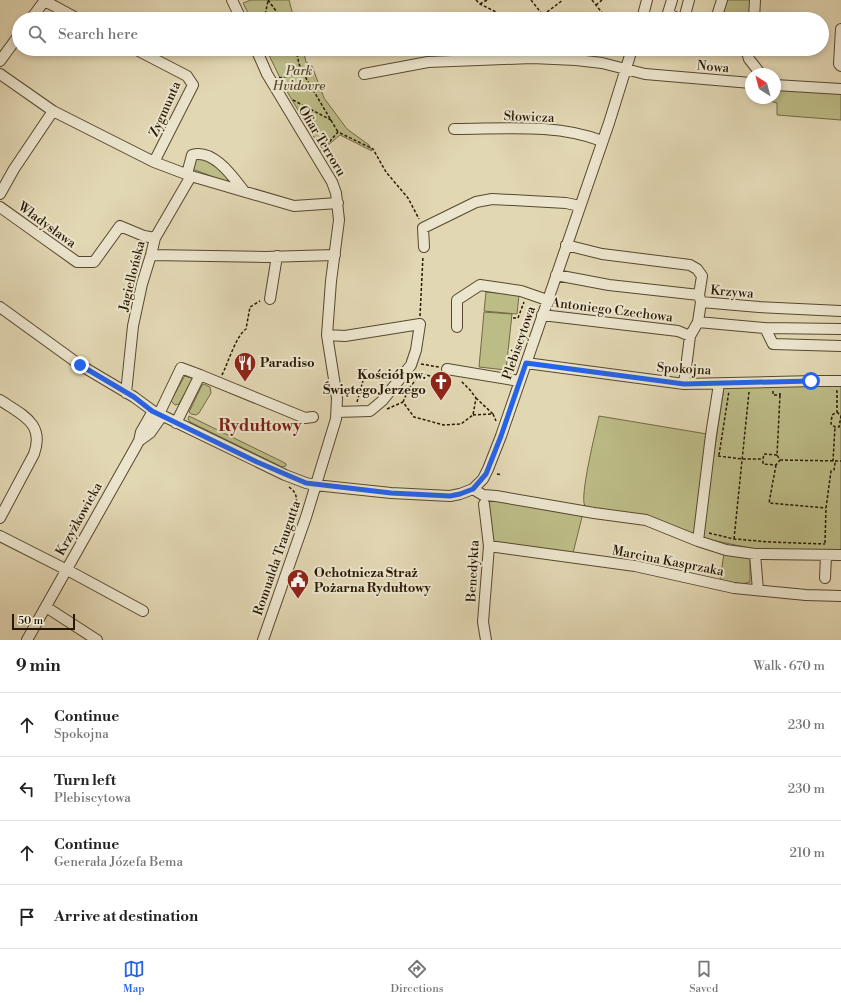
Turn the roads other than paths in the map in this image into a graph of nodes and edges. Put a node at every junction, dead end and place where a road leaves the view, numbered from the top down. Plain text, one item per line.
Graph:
1 (647, 0) edge
2 (672, 0) edge
3 (689, 0) edge
4 (722, 0) edge
5 (755, 0) edge
6 (45, 1) edge
7 (236, 1) edge
8 (36, 12) edge
9 (65, 12) edge
10 (239, 12) edge
11 (644, 12) edge
12 (669, 12) edge
13 (686, 12) edge
14 (718, 12) edge
15 (754, 12) edge
16 (841, 29) edge
17 (12, 45) edge
18 (148, 56) edge
19 (259, 56) edge
20 (630, 56) edge
21 (748, 56) edge
22 (0, 61) edge
23 (841, 66) edge
24 (756, 68) edge
25 (625, 70) junction
26 (0, 74) edge
27 (364, 74) dead end
28 (745, 82) edge
29 (781, 85) edge
30 (841, 89) edge
31 (54, 111) junction
32 (454, 129) dead end
33 (602, 141) junction
34 (154, 162) junction
35 (189, 175) junction
36 (244, 191) junction
37 (0, 194) edge
38 (338, 203) junction
39 (580, 206) junction
40 (0, 207) edge
41 (155, 238) junction
42 (566, 245) junction
43 (424, 248) road end
44 (336, 254) junction
45 (151, 255) junction
46 (277, 256) junction
47 (556, 275) junction
48 (700, 298) junction
49 (270, 299) road end
50 (547, 300) junction
51 (0, 307) edge
52 (841, 310) edge
53 (542, 315) junction
54 (698, 322) junction
55 (457, 327) dead end
56 (765, 328) junction
57 (841, 329) edge
58 (327, 335) junction
59 (690, 336) junction
60 (841, 346) edge
61 (526, 363) junction
62 (447, 374) road end
63 (200, 375) junction
64 (519, 381) junction
65 (841, 382) edge
66 (684, 384) junction
67 (719, 384) junction
68 (126, 393) junction
69 (0, 400) edge
70 (337, 412) junction
71 (158, 414) junction
72 (313, 417) dead end
73 (176, 423) junction
74 (315, 485) junction
75 (473, 489) junction
76 (4, 501) edge
77 (484, 504) dead end
78 (0, 518) edge
79 (0, 536) edge
80 (698, 541) junction
81 (489, 546) junction
82 (755, 554) junction
83 (824, 555) junction
84 (841, 555) edge
85 (66, 570) junction
86 (825, 578) dead end
87 (758, 590) junction
88 (841, 596) edge
89 (46, 607) junction
90 (143, 611) dead end
91 (266, 639) edge
92 (27, 640) edge
93 (97, 640) edge
94 (486, 640) edge

1 - 11 street
2 - 12 street
3 - 13 street
4 - 14 street
5 - 15 street
6 - 8 street
6 - 9 street
7 - 10 street
16 - 23 street
17 - 22 street
18 - 34 street, Zygmunta
19 - 38 street, Ofiar Terroru
20 - 25 street, Plebiscytowa
21 - 24 street
25 - 27 street, Nowa
25 - 28 street, Nowa
25 - 33 street, Plebiscytowa
26 - 31 street
29 - 30 street
31 - 34 street
31 - 37 street
32 - 33 street, Słowicza
33 - 39 street, Plebiscytowa
34 - 35 street
35 - 36 street
35 - 36 street, Jagiellońska
35 - 41 street, Jagiellońska
36 - 38 street
38 - 44 street, Ofiar Terroru
39 - 42 street, Plebiscytowa
39 - 43 street
40 - 41 street, Władysława
41 - 45 street, Jagiellońska
42 - 47 street, Plebiscytowa
42 - 48 street
44 - 46 street
44 - 58 street, Ofiar Terroru
45 - 46 street
45 - 68 street, Jagiellońska
46 - 49 street
47 - 48 street, Krzywa
47 - 50 street, Plebiscytowa
48 - 52 street, Krzywa
48 - 54 street
50 - 53 street, Plebiscytowa
50 - 55 street
51 - 68 street
53 - 59 street, Antoniego Czechowa
53 - 61 street, Plebiscytowa
54 - 56 street
54 - 59 street
56 - 57 street
56 - 60 street
58 - 70 street, Ofiar Terroru
58 - 70 street
59 - 66 street
61 - 64 street, Plebiscytowa
61 - 66 street, Spokojna
62 - 64 street
63 - 71 street, Krzyżkowicka
63 - 72 street
63 - 73 street
64 - 75 street, Plebiscytowa
65 - 67 street, Spokojna
66 - 67 street, Spokojna
67 - 80 street
68 - 71 street
69 - 76 street
70 - 74 street, Ofiar Terroru
71 - 73 street
71 - 85 street, Krzyżkowicka
73 - 74 street
74 - 75 street
74 - 91 street, Romualda Traugutta
75 - 80 street
76 - 78 street
77 - 81 street, Benedykta
79 - 85 street
80 - 82 street
81 - 87 street, Marcina Kasprzaka
81 - 94 street, Benedykta
82 - 83 street
82 - 87 street
83 - 84 street
83 - 86 street
85 - 89 street, Krzyżkowicka
85 - 90 street
87 - 88 street, Marcina Kasprzaka
89 - 92 street, Krzyżkowicka
89 - 93 street

